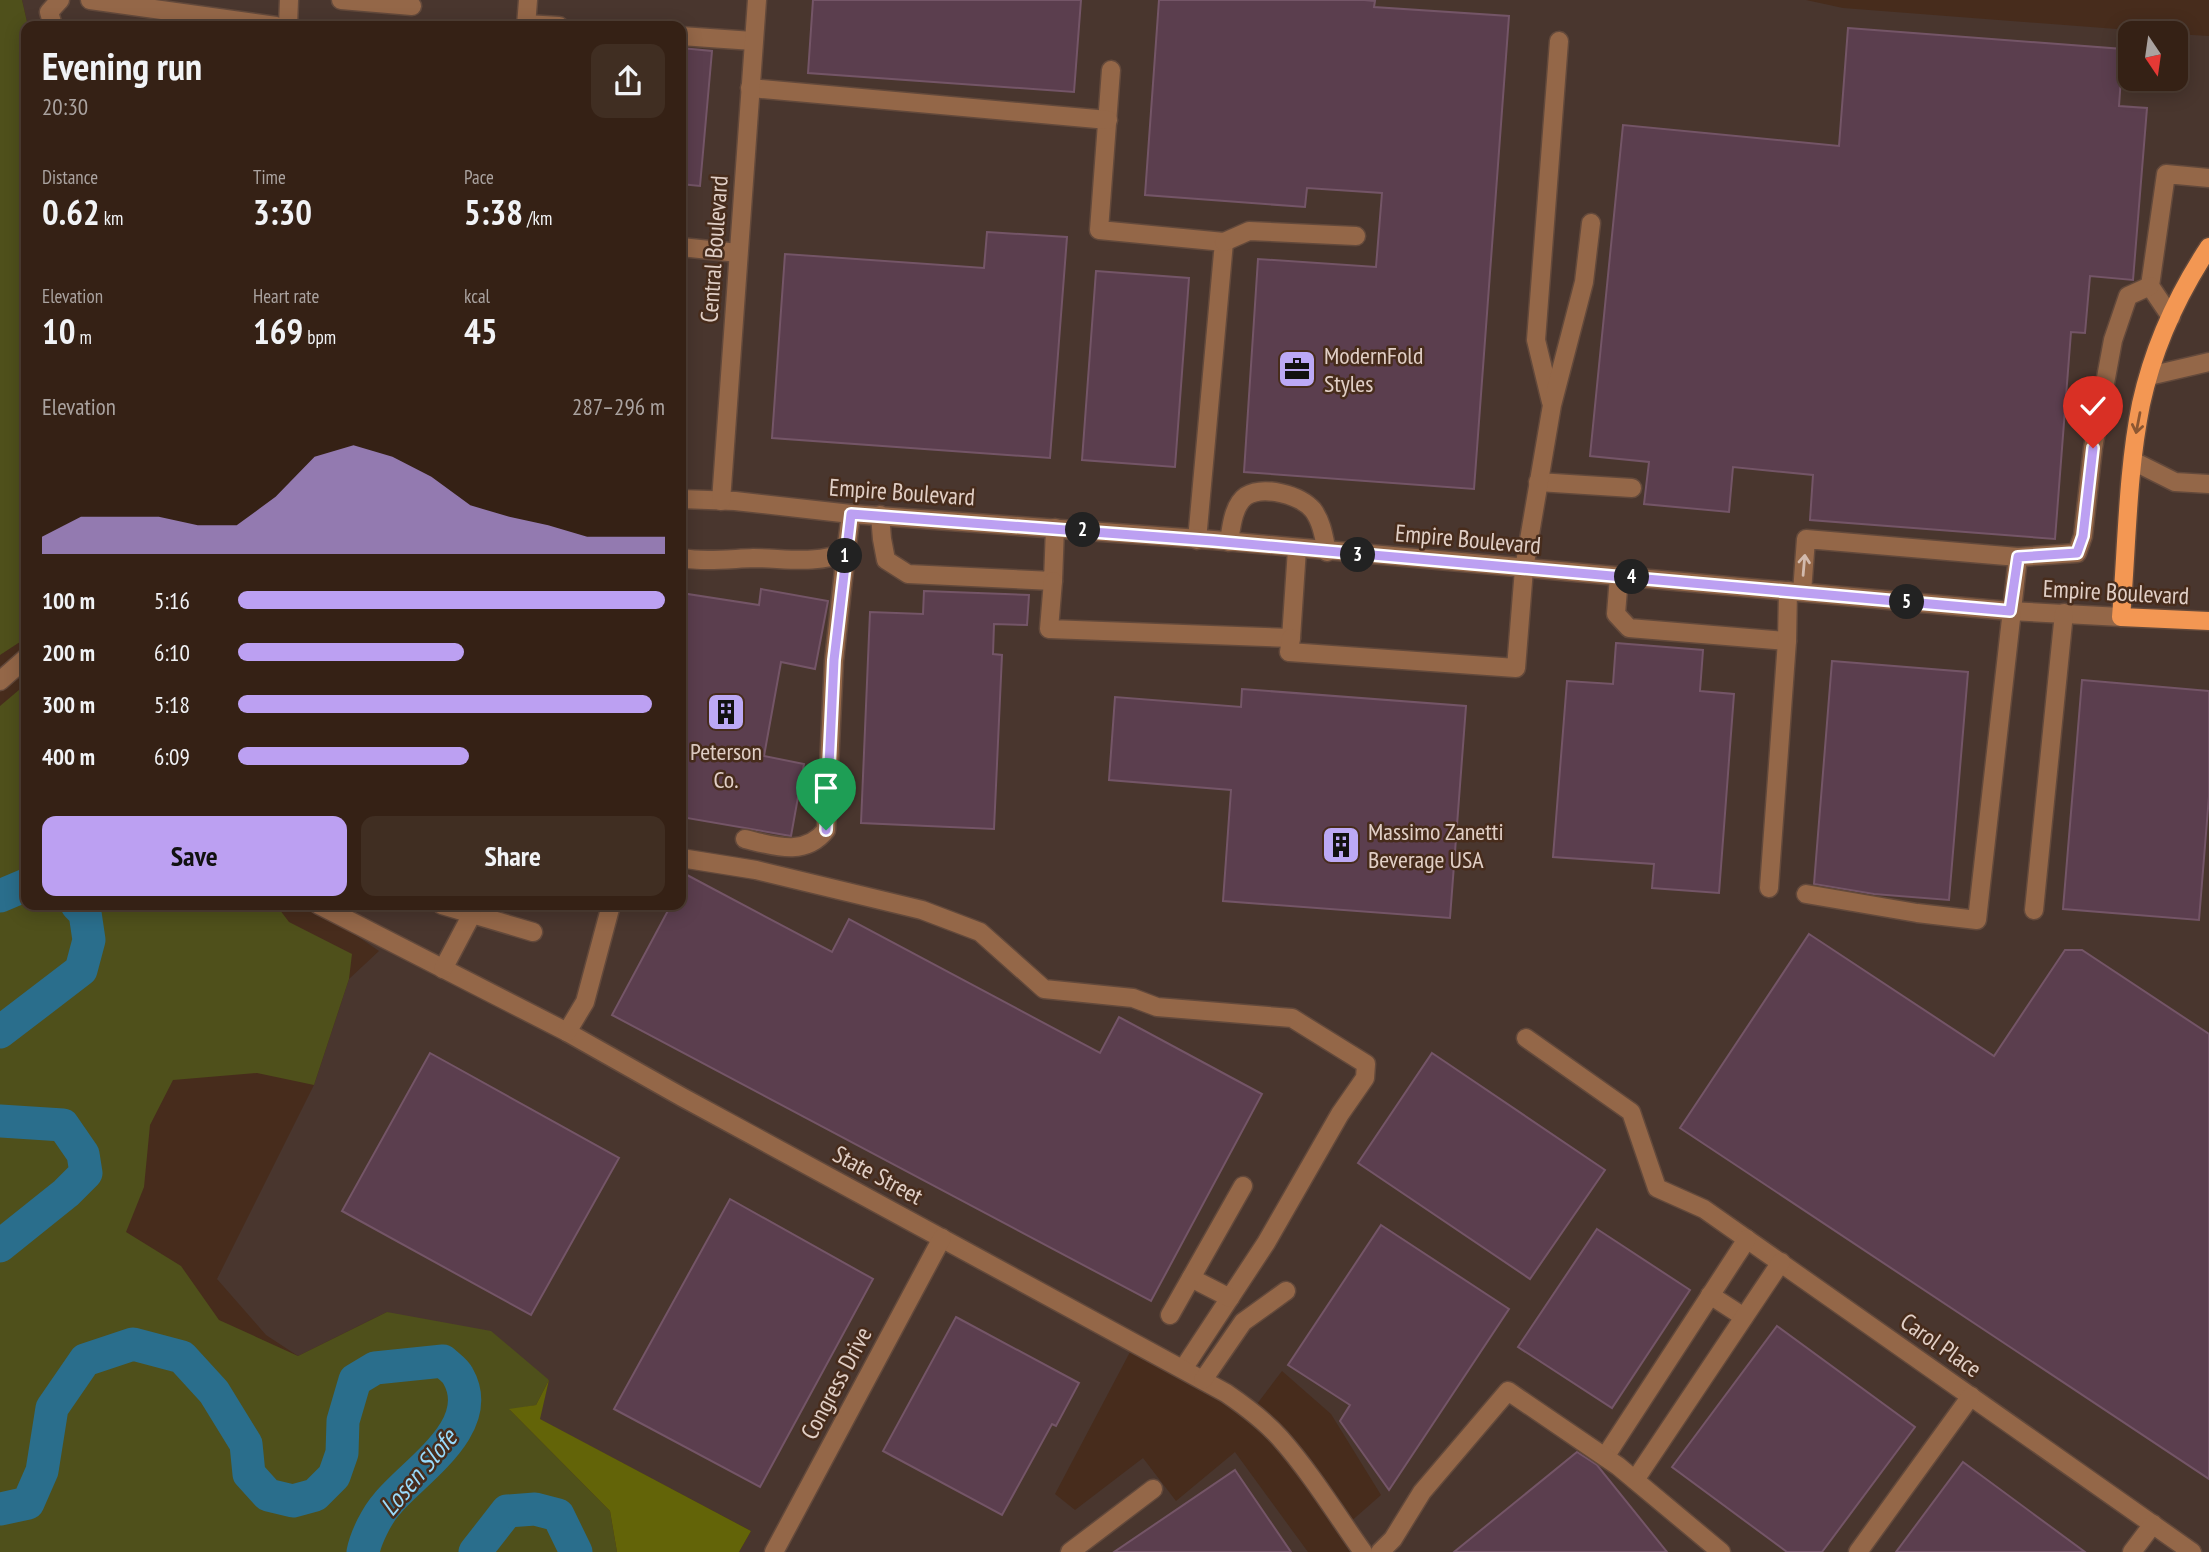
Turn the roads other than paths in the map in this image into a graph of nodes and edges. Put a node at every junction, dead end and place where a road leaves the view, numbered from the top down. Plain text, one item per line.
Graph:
1 (60, 0) edge
2 (90, 0) edge
3 (289, 0) edge
4 (341, 0) edge
5 (528, 0) edge
6 (757, 0) edge
7 (412, 6) dead end
8 (52, 21) edge
9 (240, 21) edge
10 (288, 21) edge
11 (526, 21) edge
12 (686, 36) edge
13 (753, 41) junction
14 (1559, 41) dead end
15 (1111, 70) dead end
16 (750, 88) junction
17 (1108, 120) junction
18 (2209, 178) edge
19 (1591, 223) dead end
20 (1356, 236) dead end
21 (1224, 242) junction
22 (2209, 247) edge
23 (686, 248) edge
24 (738, 253) junction
25 (2150, 286) junction
26 (2171, 317) junction
27 (2209, 362) edge
28 (2149, 376) junction
29 (1552, 405) junction
30 (2133, 461) junction
31 (1538, 482) junction
32 (2209, 484) edge
33 (1632, 488) dead end
34 (686, 499) edge
35 (721, 501) junction
36 (851, 514) junction
37 (880, 515) junction
38 (1055, 528) junction
39 (1197, 540) junction
40 (1229, 542) junction
41 (1297, 549) junction
42 (846, 552) junction
43 (1327, 552) junction
44 (2018, 557) junction
45 (686, 559) edge
46 (1524, 569) junction
47 (1619, 576) junction
48 (1053, 581) junction
49 (1795, 591) junction
50 (2010, 611) junction
51 (2064, 613) junction
52 (2121, 617) junction
53 (2209, 621) edge
54 (1291, 638) junction
55 (1787, 641) junction
56 (21, 662) edge
57 (0, 681) edge
58 (746, 839) dead end
59 (686, 859) edge
60 (1769, 888) dead end
61 (1806, 894) dead end
62 (334, 910) edge
63 (459, 910) edge
64 (610, 910) edge
65 (2034, 910) dead end
66 (472, 914) junction
67 (533, 932) dead end
68 (443, 969) junction
69 (566, 1032) junction
70 (1526, 1038) dead end
71 (1243, 1186) dead end
72 (942, 1238) junction
73 (1747, 1238) junction
74 (1781, 1262) junction
75 (1191, 1278) junction
76 (1286, 1291) dead end
77 (1710, 1295) junction
78 (1230, 1298) junction
79 (1170, 1315) dead end
80 (1744, 1317) junction
81 (1183, 1369) junction
82 (1203, 1380) junction
83 (1971, 1396) junction
84 (1605, 1457) junction
85 (1635, 1479) junction
86 (1153, 1489) dead end
87 (2153, 1524) junction
88 (774, 1552) edge
89 (1070, 1552) edge
90 (1363, 1552) edge
91 (1380, 1552) edge
92 (1721, 1552) edge
93 (1858, 1552) edge
94 (2132, 1552) edge
95 (2192, 1552) edge

1 - 8 street
2 - 9 street
3 - 10 street
4 - 7 street
5 - 11 street
6 - 13 street, Central Boulevard
12 - 13 street
13 - 16 street, Central Boulevard
14 - 29 street
15 - 17 street
16 - 17 street
16 - 24 street, Central Boulevard
17 - 21 street
18 - 25 street
19 - 29 street
20 - 21 street
21 - 39 street
22 - 26 main road
23 - 24 street
24 - 35 street, Central Boulevard
25 - 26 street
25 - 44 street
26 - 28 main road
27 - 28 street
28 -> 30 main road
29 - 31 street
30 - 32 street
30 - 52 main road
31 - 33 street
31 - 46 street
34 - 35 street, Empire Boulevard
35 - 36 street, Empire Boulevard
36 - 37 street, Empire Boulevard
36 - 42 street
37 - 38 street, Empire Boulevard
37 - 48 street
38 - 39 street, Empire Boulevard
38 - 48 street
39 - 40 street, Empire Boulevard
40 - 41 street, Empire Boulevard
40 - 43 street
41 - 43 street, Empire Boulevard
41 - 54 street
42 - 45 street
42 - 58 street
43 - 46 street, Empire Boulevard
49 -> 44 street
44 - 50 street
46 - 47 street, Empire Boulevard
46 - 54 street
47 - 49 street, Empire Boulevard
47 - 55 street
48 - 54 street
49 - 50 street, Empire Boulevard
49 - 55 street
50 - 51 street, Empire Boulevard
50 - 61 street
51 - 52 street, Empire Boulevard
51 - 65 street
52 - 53 main road, Empire Boulevard
55 - 60 street
56 - 57 street
59 - 78 street
62 - 68 street, State Street
63 - 66 street
64 - 69 street
66 - 67 street
66 - 68 street
68 - 69 street, State Street
69 - 72 street, State Street
70 - 73 street, Carol Place
71 - 75 street
72 - 81 street, State Street
72 - 88 street, Congress Drive
73 - 74 street, Carol Place
73 - 77 street
74 - 80 street
74 - 83 street, Carol Place
75 - 78 street
75 - 79 street
76 - 82 street
77 - 80 street
77 - 84 street
78 - 81 street
80 - 85 street
81 - 82 street, State Street
82 - 90 street, State Street
83 - 87 street, Carol Place
83 - 93 street
84 - 85 street
84 - 91 street
85 - 92 street
86 - 89 street
87 - 94 street
87 - 95 street, Carol Place

